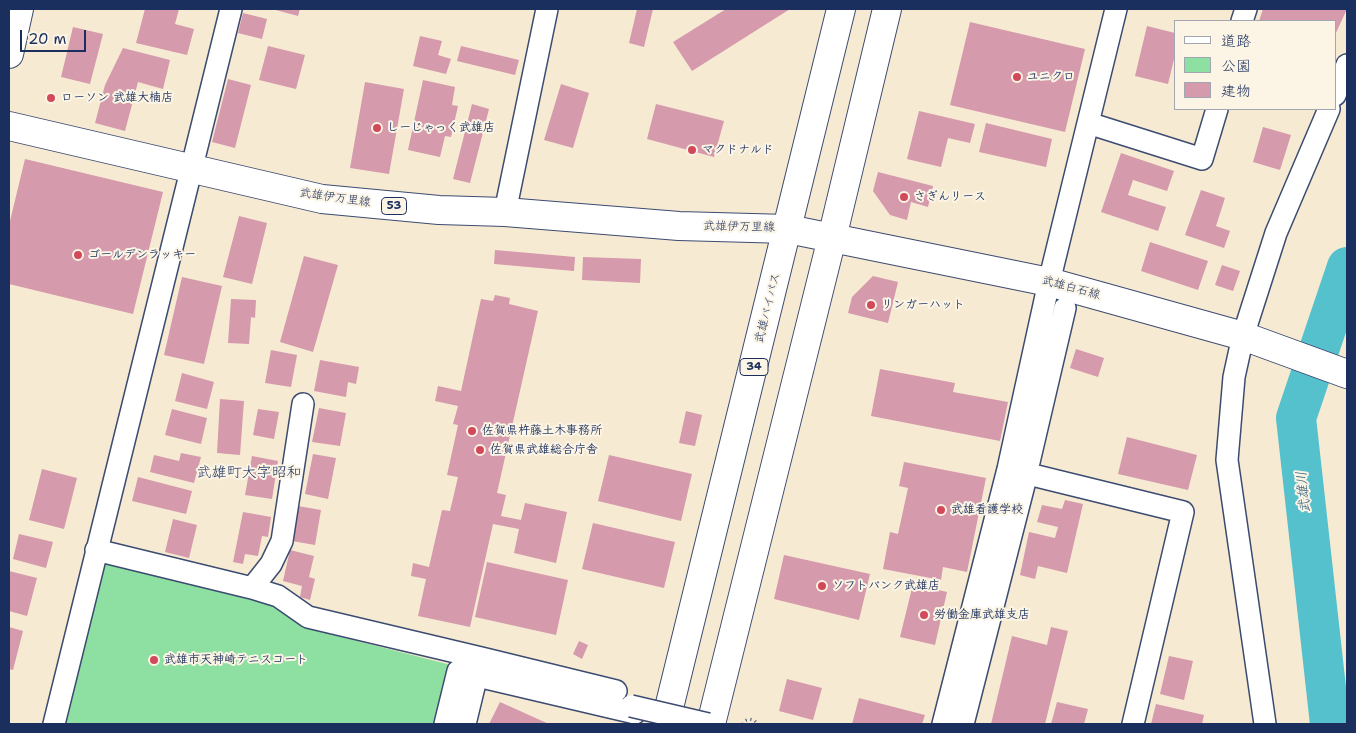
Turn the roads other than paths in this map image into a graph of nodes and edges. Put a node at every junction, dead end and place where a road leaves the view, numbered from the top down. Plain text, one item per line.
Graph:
1 (19, 9) edge
2 (231, 9) edge
3 (547, 9) edge
4 (841, 9) edge
5 (887, 9) edge
6 (1116, 9) edge
7 (9, 54) edge
8 (1347, 65) edge
9 (1336, 92) edge
10 (1217, 110) edge
11 (1329, 110) edge
12 (1088, 123) junction
13 (9, 126) edge
14 (192, 169) junction
15 (505, 212) junction
16 (788, 228) junction
17 (832, 238) junction
18 (1049, 282) junction
19 (1064, 308) dead end
20 (1244, 337) junction
21 (1347, 374) edge
22 (304, 404) dead end
23 (1029, 462) dead end
24 (1008, 469) junction
25 (1024, 485) dead end
26 (96, 550) junction
27 (252, 588) junction
28 (478, 670) junction
29 (627, 703) junction
30 (54, 724) edge
31 (446, 724) edge
32 (465, 724) edge
33 (665, 724) edge
34 (710, 724) edge
35 (943, 724) edge
36 (963, 724) edge
37 (1133, 724) edge
38 (1265, 724) edge

1 - 7 main road
2 - 14 street
3 - 15 street
4 - 16 main road, 武雄バイパス / 34
5 - 17 main road
6 - 12 street
8 - 9 street
10 - 12 street
11 - 20 street
12 - 18 street
13 - 14 main road, 武雄伊万里線 / 53
14 - 15 main road, 武雄伊万里線 / 53
14 - 26 street
15 - 16 main road, 武雄伊万里線 / 53
16 - 17 main road, 武雄白石線
16 - 33 main road, 武雄バイパス / 34
17 - 18 main road, 武雄白石線
17 - 34 main road
18 - 20 main road, 武雄白石線
18 - 24 street
19 - 23 street
20 - 21 main road, 武雄白石線
20 - 38 street
22 - 27 street
24 - 35 street
24 - 37 street
25 - 36 street
26 - 27 street
26 - 30 street
27 - 28 street
28 - 29 street
28 - 29 street
28 - 31 street
28 - 32 street
29 - 34 street, bridge

